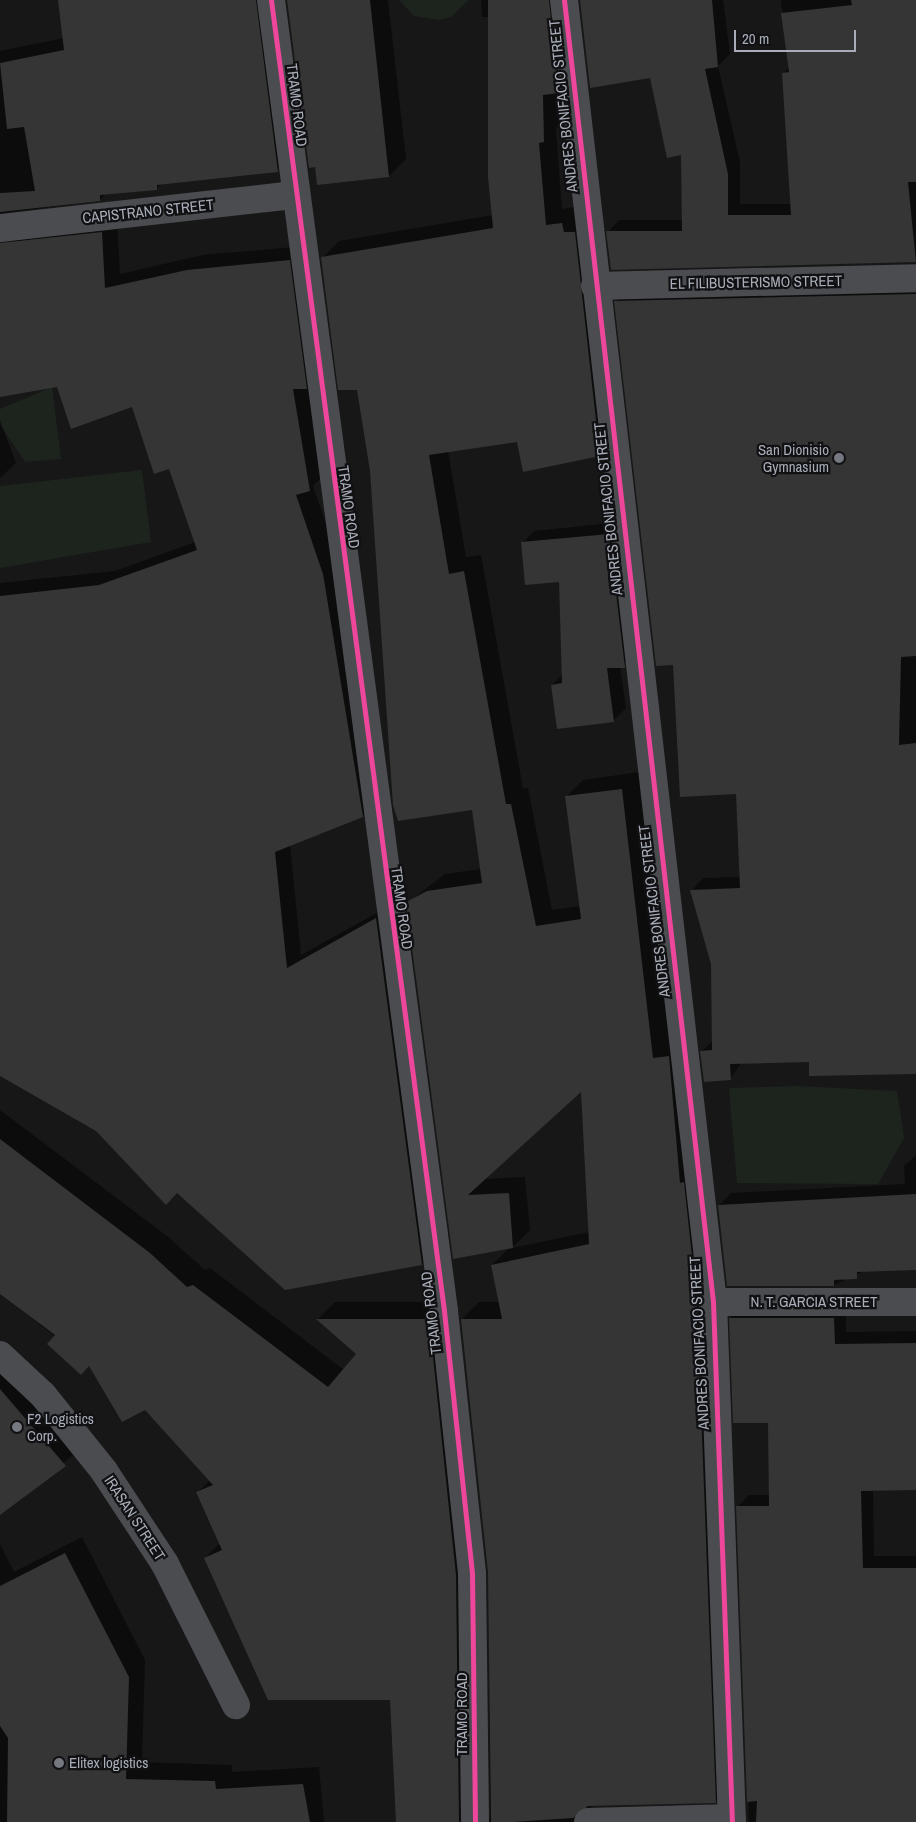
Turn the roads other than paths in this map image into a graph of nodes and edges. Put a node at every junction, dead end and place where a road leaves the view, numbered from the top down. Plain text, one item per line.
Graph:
1 (271, 0) edge
2 (564, 0) edge
3 (296, 195) junction
4 (0, 228) edge
5 (916, 278) edge
6 (595, 286) junction
7 (713, 1302) junction
8 (916, 1302) edge
9 (0, 1355) edge
10 (236, 1705) dead end
11 (732, 1820) edge
12 (475, 1822) edge
13 (588, 1822) edge

1 - 3 street, TRAMO ROAD
2 - 6 street, ANDRES BONIFACIO STREET
3 - 4 street, CAPISTRANO STREET
3 - 12 street, TRAMO ROAD
5 - 6 street, EL FILIBUSTERISMO STREET
6 - 7 street, ANDRES BONIFACIO STREET
7 - 8 street, N. T. GARCIA STREET
7 - 11 street, ANDRES BONIFACIO STREET
9 - 10 street, IRASAN STREET
11 - 13 street

